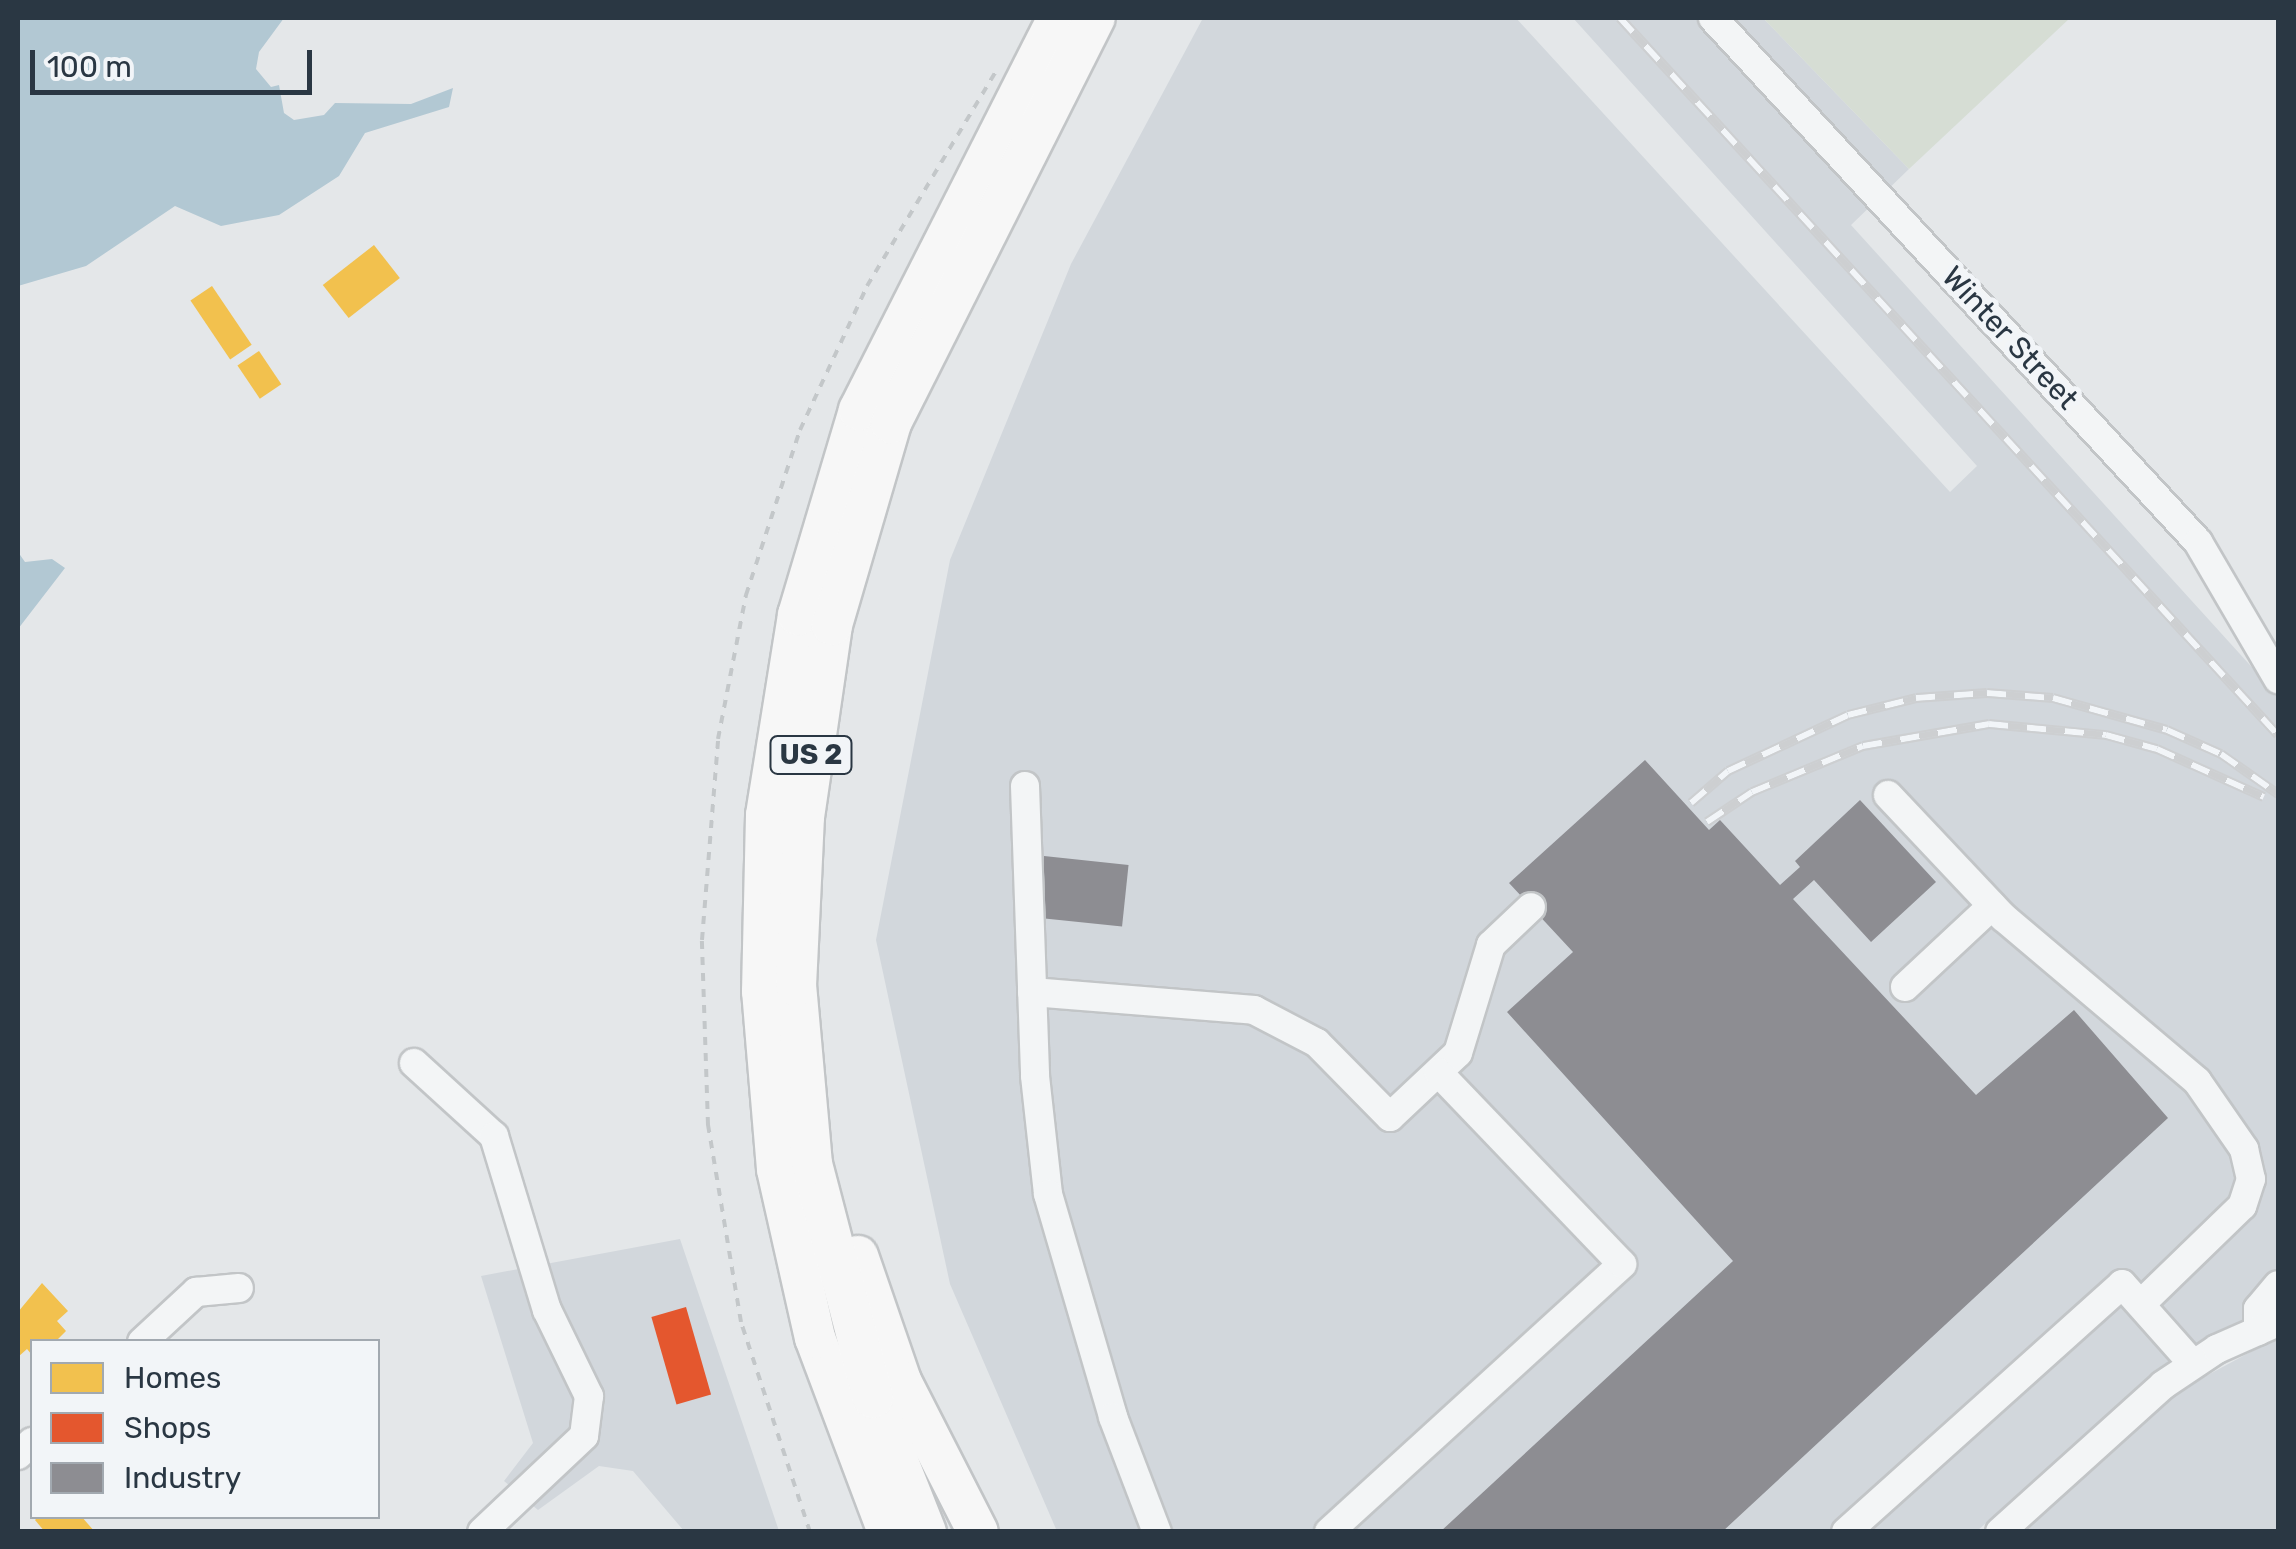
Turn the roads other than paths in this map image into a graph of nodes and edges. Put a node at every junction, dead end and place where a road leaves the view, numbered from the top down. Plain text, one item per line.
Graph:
1 (1058, 18) edge
2 (1096, 18) edge
3 (1712, 18) edge
4 (2278, 679) edge
5 (816, 718) junction
6 (1026, 786) dead end
7 (1888, 795) dead end
8 (1992, 906) junction
9 (1532, 907) dead end
10 (1905, 988) dead end
11 (1032, 992) junction
12 (414, 1063) dead end
13 (1439, 1073) junction
14 (2278, 1285) edge
15 (239, 1288) dead end
16 (2140, 1304) junction
17 (2268, 1326) edge
18 (145, 1339) edge
19 (2193, 1364) junction
20 (2017, 1526) edge
21 (482, 1532) edge
22 (888, 1532) edge
23 (926, 1532) edge
24 (978, 1532) edge
25 (1157, 1532) edge
26 (1329, 1532) edge
27 (1846, 1532) edge

1 - 22 highway, US 2
2 - 5 highway, US 2
3 - 4 street, Winter Street
5 - 23 highway, US 2
5 - 24 highway
6 - 11 street
7 - 8 street
8 - 10 street
8 - 16 street
9 - 13 street
11 - 13 street
11 - 25 street
12 - 21 street
13 - 26 street
14 - 17 street
15 - 18 street
16 - 19 street
16 - 27 street
17 - 19 street
19 - 20 street

